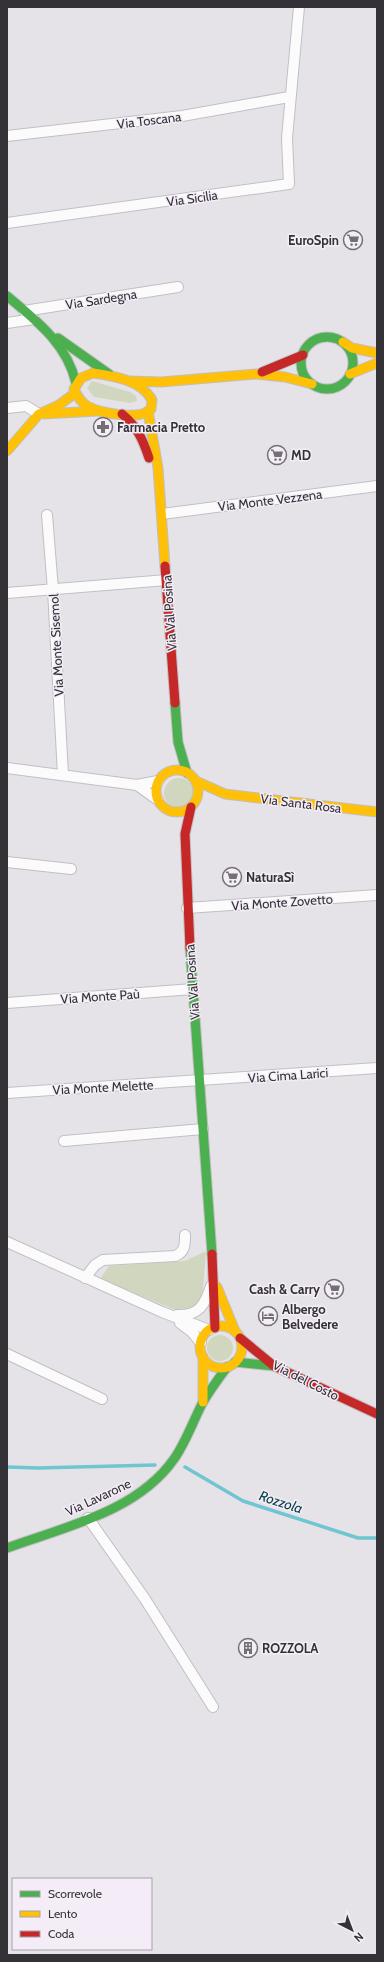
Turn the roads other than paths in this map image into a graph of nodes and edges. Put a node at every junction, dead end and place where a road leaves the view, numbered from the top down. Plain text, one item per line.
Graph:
1 (299, 7) edge
2 (289, 97) junction
3 (7, 136) edge
4 (7, 223) edge
5 (178, 287) dead end
6 (7, 296) edge
7 (24, 311) junction
8 (34, 319) junction
9 (7, 322) edge
10 (45, 329) junction
11 (342, 342) junction
12 (377, 353) edge
13 (303, 355) junction
14 (377, 363) edge
15 (256, 374) junction
16 (350, 374) junction
17 (114, 378) junction
18 (198, 380) junction
19 (126, 381) junction
20 (76, 383) junction
21 (312, 384) junction
22 (169, 391) dead end
23 (75, 394) junction
24 (160, 398) dead end
25 (7, 408) edge
26 (150, 409) junction
27 (97, 411) junction
28 (39, 414) junction
29 (122, 414) junction
30 (7, 451) edge
31 (158, 484) junction
32 (377, 486) edge
33 (162, 514) junction
34 (46, 515) dead end
35 (167, 580) junction
36 (53, 590) junction
37 (7, 593) edge
38 (178, 742) junction
39 (172, 764) junction
40 (7, 768) edge
41 (187, 773) junction
42 (63, 775) junction
43 (196, 780) junction
44 (158, 781) junction
45 (137, 785) junction
46 (225, 794) junction
47 (158, 800) junction
48 (193, 805) junction
49 (170, 811) junction
50 (377, 812) edge
51 (185, 834) junction
52 (7, 862) edge
53 (71, 869) dead end
54 (377, 895) edge
55 (187, 908) junction
56 (193, 989) junction
57 (7, 1003) edge
58 (377, 1068) edge
59 (199, 1082) junction
60 (7, 1093) edge
61 (203, 1129) junction
62 (64, 1141) dead end
63 (185, 1235) dead end
64 (7, 1242) edge
65 (213, 1276) junction
66 (85, 1278) junction
67 (167, 1314) junction
68 (212, 1329) junction
69 (237, 1335) junction
70 (201, 1343) junction
71 (7, 1354) edge
72 (203, 1357) junction
73 (231, 1365) junction
74 (274, 1366) junction
75 (102, 1399) dead end
76 (203, 1402) junction
77 (377, 1414) edge
78 (88, 1518) junction
79 (7, 1548) edge
80 (213, 1708) dead end

1 - 2 street
2 - 3 street, Via Toscana
2 - 4 street, Via Sicilia
5 - 7 street, Via Sardegna
6 - 7 main road
7 - 8 main road
8 - 9 street
8 - 10 main road
10 - 17 main road
10 - 20 main road
11 - 12 main road
11 - 13 main road
11 - 16 main road
13 - 15 main road
13 - 21 main road
14 - 16 main road
15 - 18 main road
15 - 21 main road
16 - 21 main road
17 - 19 main road
17 - 20 main road
18 - 19 main road
18 - 22 main road
19 - 26 main road, Via Val Posina
20 - 23 main road
23 - 27 main road
23 - 28 main road
24 - 26 main road
25 - 28 street
26 - 29 main road
26 - 31 main road, Via Val Posina
27 - 28 main road
27 - 29 main road
28 - 30 main road
29 - 31 main road, Via Val Posina
31 - 33 main road, Via Val Posina
32 - 33 street, Via Monte Vezzena
33 - 35 main road, Via Val Posina
34 - 36 street, Via Monte Sisemol
35 - 36 street
35 - 38 main road, Via Val Posina
36 - 37 street
36 - 42 street, Via Monte Sisemol
38 - 39 main road, Via Val Posina
38 - 41 main road, Via Val Posina
39 - 41 main road
39 - 44 main road
40 - 42 street
41 - 43 main road
42 - 45 street
43 - 46 main road, Via Santa Rosa
43 - 48 main road, Via Val Posina
44 - 45 street
44 - 47 main road
45 - 47 street
46 - 48 main road, Via Santa Rosa
46 - 50 main road, Via Santa Rosa
47 - 49 main road
48 - 49 main road
48 - 51 main road, Via Val Posina
49 - 51 main road
51 - 55 main road, Via Val Posina
52 - 53 street
54 - 55 street, Via Monte Zovetto
55 - 56 main road, Via Val Posina
56 - 57 street, Via Monte Paù
56 - 59 main road, Via Val Posina
58 - 59 street, Via Cima Larici
59 - 60 street, Via Monte Melette
59 - 61 main road, Via Val Posina
61 - 62 street
61 - 65 main road, Via Val Posina
63 - 66 street
64 - 66 street
65 - 67 street
65 - 68 main road, Via Val Posina
65 - 69 main road, Via Val Posina
66 - 67 street
67 - 68 street
67 - 70 street
68 - 69 main road
68 - 70 main road
69 - 73 main road
69 - 74 main road, Via del Costo
70 - 72 main road
71 - 75 street
72 - 73 main road
72 - 76 main road, Via Lavarone
73 - 74 main road
73 - 76 main road, Via Lavarone
74 - 77 main road, Via del Costo
76 - 78 main road, Via Lavarone
78 - 79 main road, Via Lavarone
78 - 80 street

